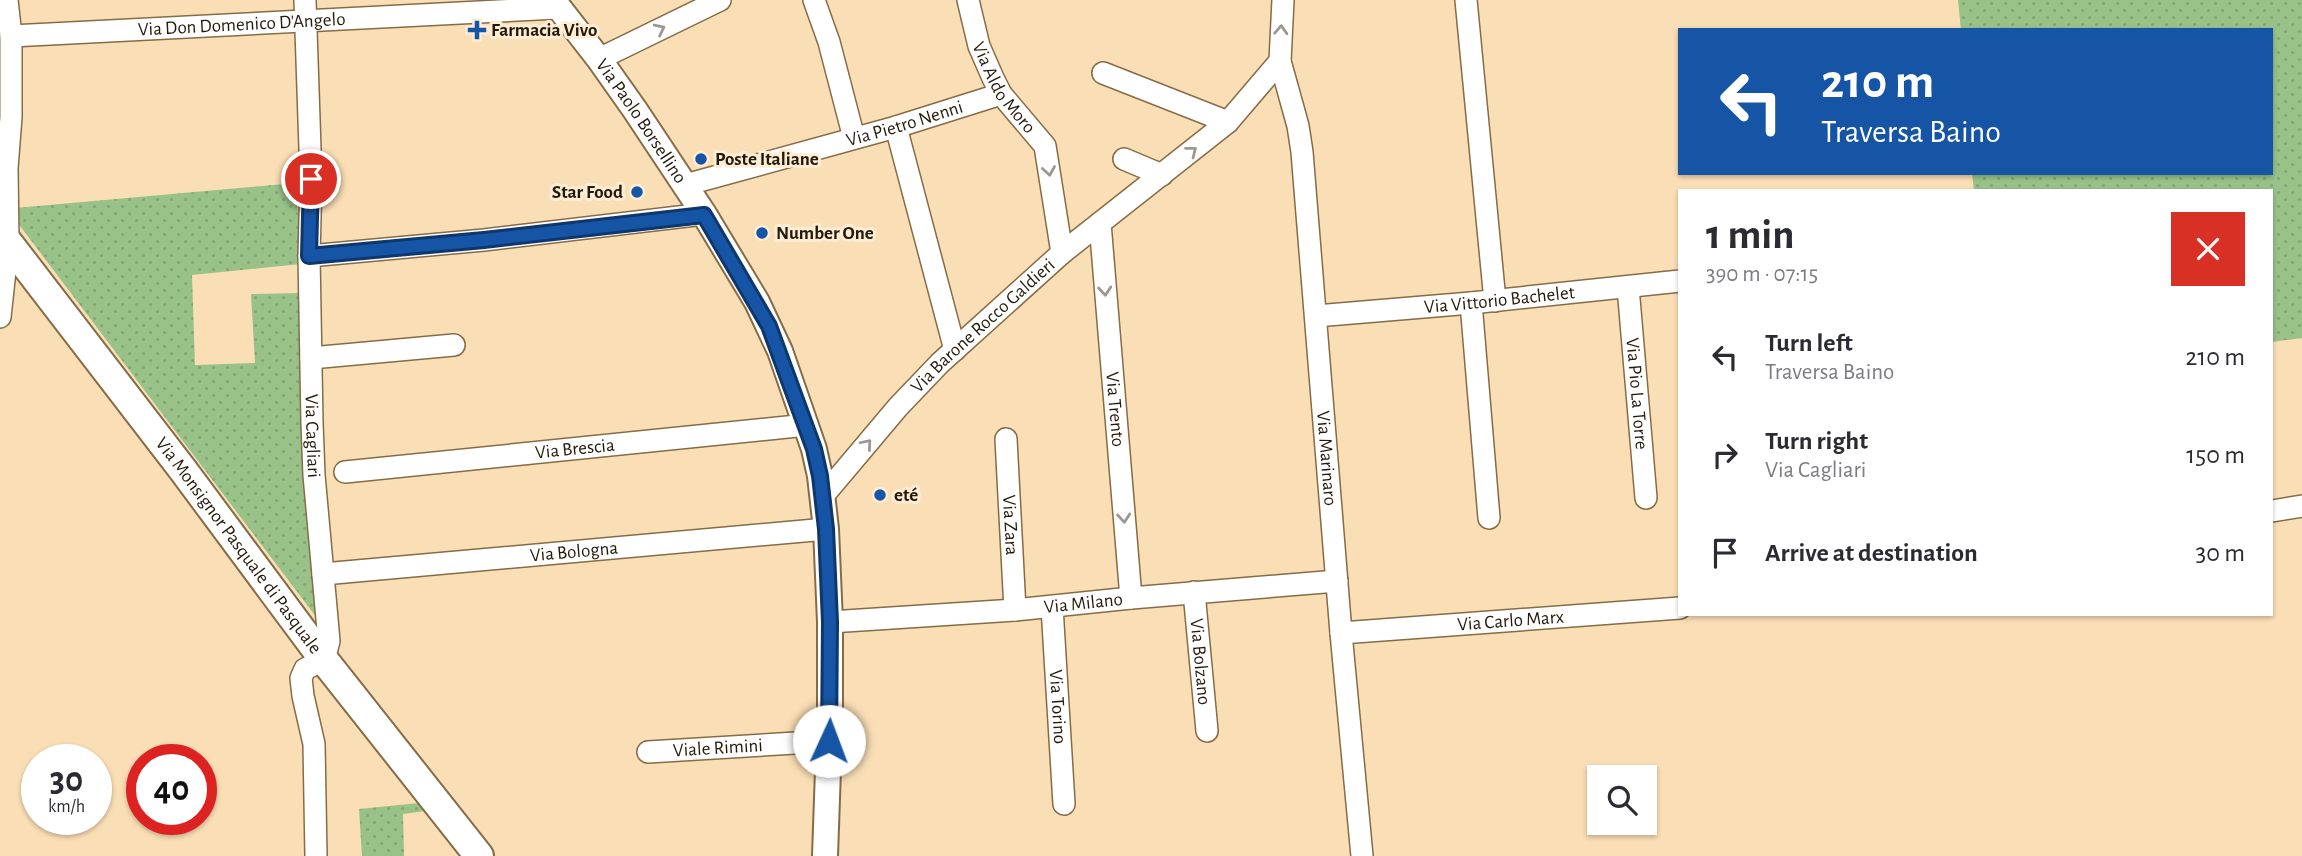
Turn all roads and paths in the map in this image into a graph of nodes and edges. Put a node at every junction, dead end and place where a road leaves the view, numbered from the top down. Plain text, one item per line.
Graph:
1 (7, 0) edge
2 (720, 0) edge
3 (814, 0) edge
4 (968, 0) edge
5 (1283, 0) edge
6 (1466, 0) edge
7 (555, 4) edge
8 (305, 10) edge
9 (11, 36) junction
10 (599, 59) junction
11 (1280, 61) junction
12 (1103, 73) dead end
13 (1002, 94) junction
14 (1227, 122) junction
15 (896, 127) junction
16 (854, 138) junction
17 (1124, 159) dead end
18 (1161, 175) junction
19 (685, 185) junction
20 (704, 215) junction
21 (1100, 223) junction
22 (4, 238) edge
23 (1062, 253) junction
24 (309, 256) junction
25 (1678, 281) edge
26 (1628, 288) junction
27 (1495, 301) junction
28 (1471, 303) junction
29 (1316, 316) junction
30 (0, 317) edge
31 (454, 345) dead end
32 (955, 350) junction
33 (311, 358) junction
34 (807, 425) junction
35 (1006, 439) dead end
36 (345, 472) dead end
37 (822, 496) junction
38 (1646, 498) dead end
39 (2302, 506) edge
40 (2273, 511) edge
41 (1489, 518) dead end
42 (826, 529) junction
43 (323, 575) junction
44 (1337, 581) junction
45 (1194, 592) junction
46 (1131, 598) junction
47 (1052, 607) junction
48 (1678, 608) edge
49 (1015, 610) junction
50 (830, 622) junction
51 (1341, 633) junction
52 (324, 660) junction
53 (1207, 731) dead end
54 (829, 741) junction
55 (648, 752) dead end
56 (1064, 804) dead end
57 (316, 856) edge
58 (479, 856) edge
59 (825, 856) edge
60 (1362, 856) edge

1 - 9 street
10 -> 2 street
3 - 16 street
4 - 13 street, Via Aldo Moro
11 -> 5 street
6 - 27 street
7 - 8 street, Via Don Domenico D'Angelo
7 - 10 street, Via Paolo Borsellino
8 - 9 street, Via Don Domenico D'Angelo
8 - 24 street, Via Cagliari
9 - 22 street
10 - 19 street, Via Paolo Borsellino
11 - 14 street, Via Barone Rocco Galdieri
11 - 29 street, Via Marinaro
12 - 14 street
13 - 15 street, Via Pietro Nenni
13 -> 23 street, Via Aldo Moro
18 -> 14 street, Via Barone Rocco Galdieri
15 - 16 street, Via Pietro Nenni
15 - 32 street
16 - 19 street, Via Pietro Nenni
17 - 18 street
18 - 21 street, Via Barone Rocco Galdieri
19 - 20 street, Via Paolo Borsellino
20 - 24 street
20 - 34 street, Via Paolo Borsellino
21 - 23 street, Via Barone Rocco Galdieri
21 -> 46 street, Via Trento
22 - 30 street
22 - 52 main road, Via Monsignor Pasquale di Pasquale
23 - 32 street, Via Barone Rocco Galdieri
24 - 33 street, Via Cagliari
25 - 26 street, Via Vittorio Bachelet
26 - 27 street, Via Vittorio Bachelet
26 - 38 street, Via Pio La Torre
27 - 28 street, Via Vittorio Bachelet
28 - 29 street, Via Vittorio Bachelet
28 - 41 street
29 - 44 street, Via Marinaro
31 - 33 street
37 -> 32 street, Via Barone Rocco Galdieri
33 - 43 street, Via Cagliari
34 - 36 street, Via Brescia
34 - 37 street, Via Paolo Borsellino
35 - 49 street, Via Zara
37 - 42 street, Via Paolo Borsellino
39 - 40 street
42 - 43 street, Via Bologna
42 - 50 street, Via Paolo Borsellino
43 - 52 street, Via Cagliari
44 - 45 street, Via Milano
44 - 51 street, Via Marinaro
45 - 46 street, Via Milano
45 - 53 street, Via Bolzano
46 - 47 street, Via Milano
47 - 49 street, Via Milano
47 - 56 street, Via Torino
48 - 51 street, Via Carlo Marx
49 - 50 street, Via Milano
50 - 54 street, Via Paolo Borsellino
51 - 60 street, Via Marinaro
52 - 57 street
52 - 58 main road, Via Monsignor Pasquale di Pasquale
54 - 55 street, Viale Rimini
54 - 59 street, Via Paolo Borsellino

